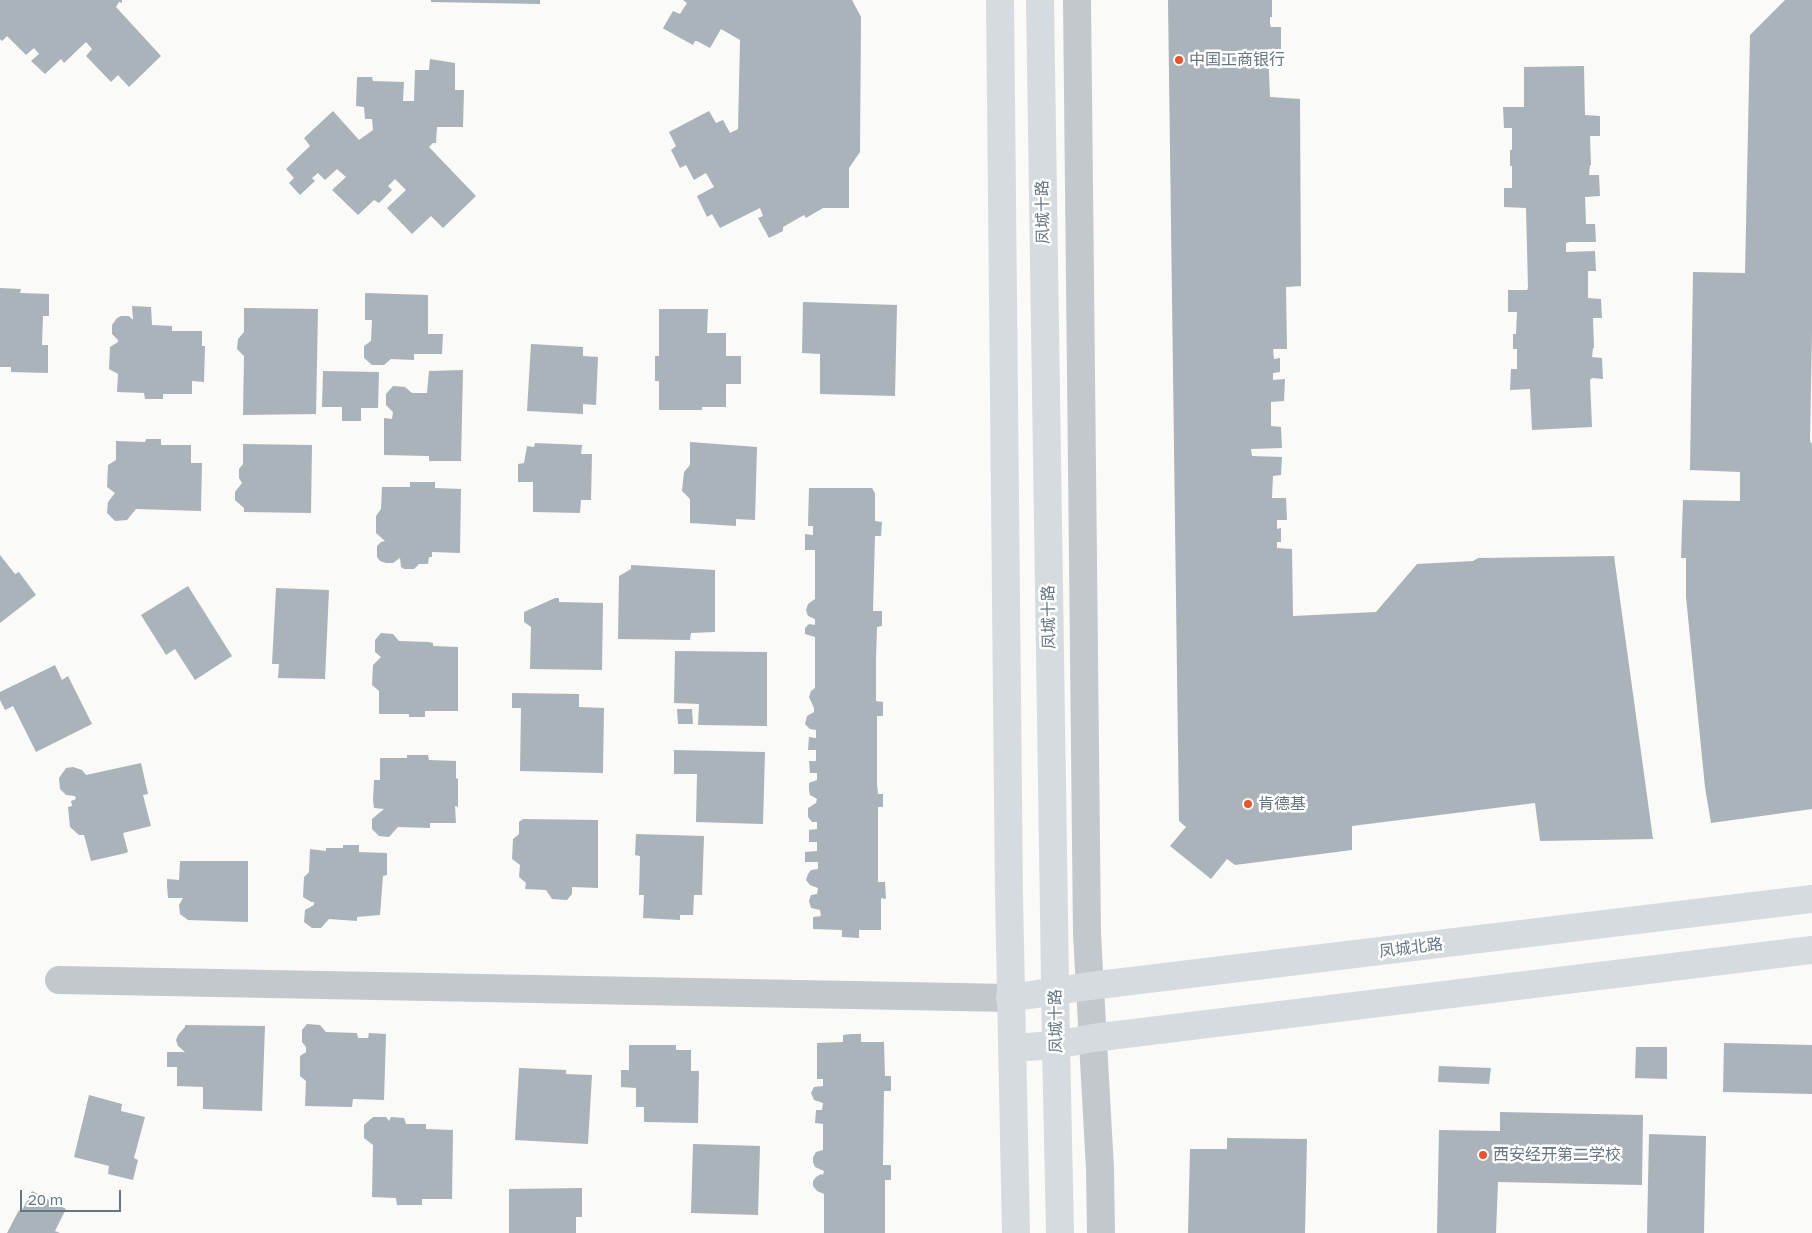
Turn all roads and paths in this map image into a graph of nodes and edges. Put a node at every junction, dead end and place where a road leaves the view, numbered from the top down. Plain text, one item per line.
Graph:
1 (1000, 0) edge
2 (1040, 0) edge
3 (1077, 0) edge
4 (1812, 899) edge
5 (1812, 950) edge
6 (59, 980) dead end
7 (1090, 986) junction
8 (1055, 992) junction
9 (1010, 998) junction
10 (1093, 1038) junction
11 (1056, 1045) junction
12 (1012, 1048) junction
13 (1016, 1233) edge
14 (1060, 1233) edge
15 (1101, 1233) edge

1 - 9 main road
2 - 8 main road, 凤城十路
3 - 7 street
4 - 7 main road, 凤城北路
5 - 10 main road
6 - 9 street
7 - 8 main road, 凤城北路
7 - 10 street
8 - 9 main road, 凤城北路
8 - 11 main road, 凤城十路
9 - 12 main road
10 - 11 main road
10 - 15 street
11 - 12 main road
11 - 14 main road, 凤城十路
12 - 13 main road

